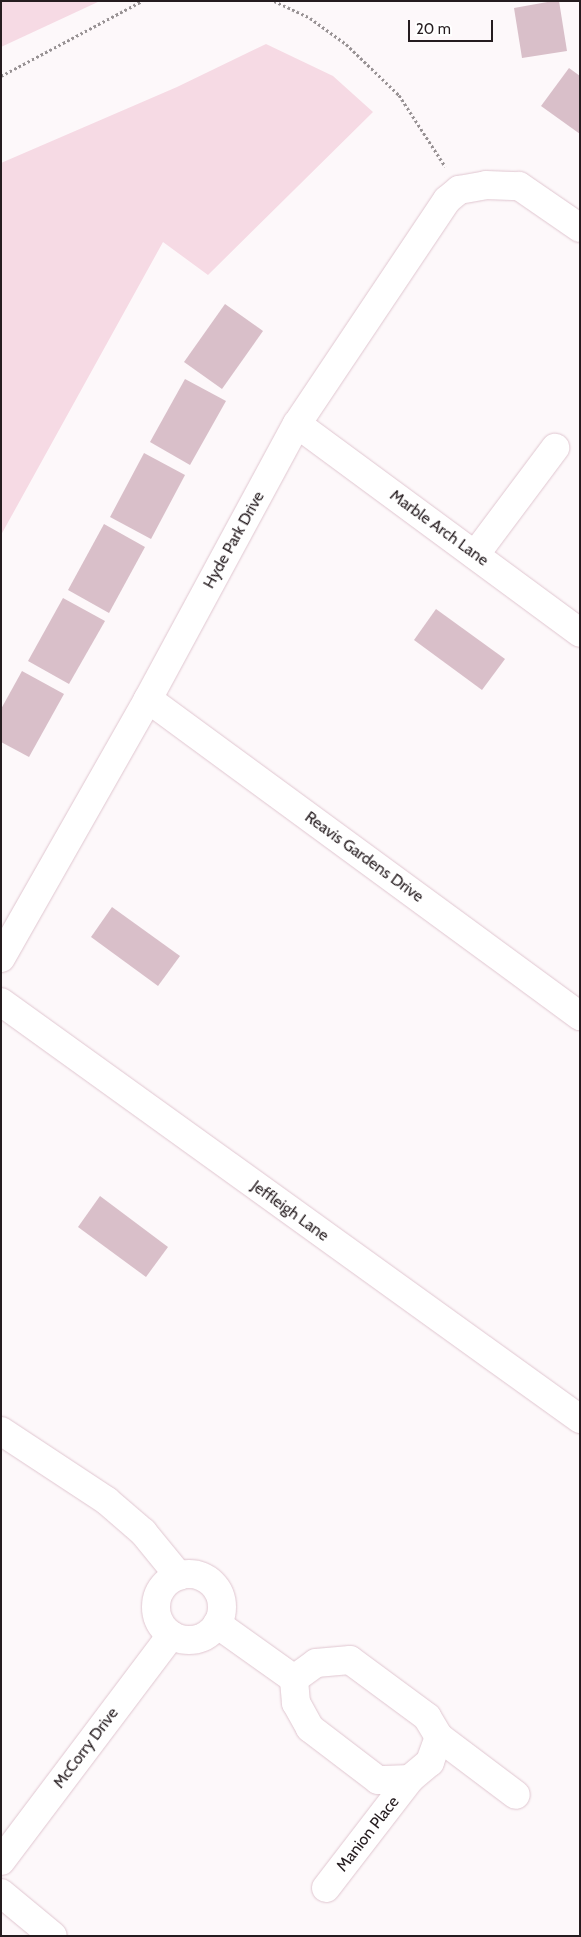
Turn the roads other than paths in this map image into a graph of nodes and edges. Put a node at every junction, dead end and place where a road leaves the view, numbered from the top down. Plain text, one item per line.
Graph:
1 (580, 228) edge
2 (298, 424) junction
3 (555, 448) dead end
4 (475, 555) junction
5 (580, 633) edge
6 (148, 699) junction
7 (1, 958) edge
8 (1, 1002) edge
9 (580, 1016) edge
10 (580, 1419) edge
11 (1, 1430) edge
12 (179, 1576) junction
13 (217, 1624) junction
14 (171, 1635) junction
15 (294, 1678) junction
16 (439, 1738) junction
17 (410, 1779) junction
18 (516, 1795) dead end
19 (1, 1861) edge
20 (326, 1888) dead end
21 (1, 1893) edge
22 (54, 1936) edge

1 - 2 street, Hyde Park Drive
2 - 4 street, Marble Arch Lane
2 - 6 street, Hyde Park Drive
3 - 4 street
4 - 5 street, Marble Arch Lane
6 - 7 street, Hyde Park Drive
6 - 9 street, Reavis Gardens Drive
8 - 10 street, Jeffleigh Lane
11 - 12 street
12 - 13 street
12 - 14 street
13 - 14 street
13 - 15 street
14 - 19 street, McCorry Drive
15 - 16 street
15 - 17 street, Manion Place
16 - 17 street, Manion Place
16 - 18 street
17 - 20 street, Manion Place
21 - 22 street

